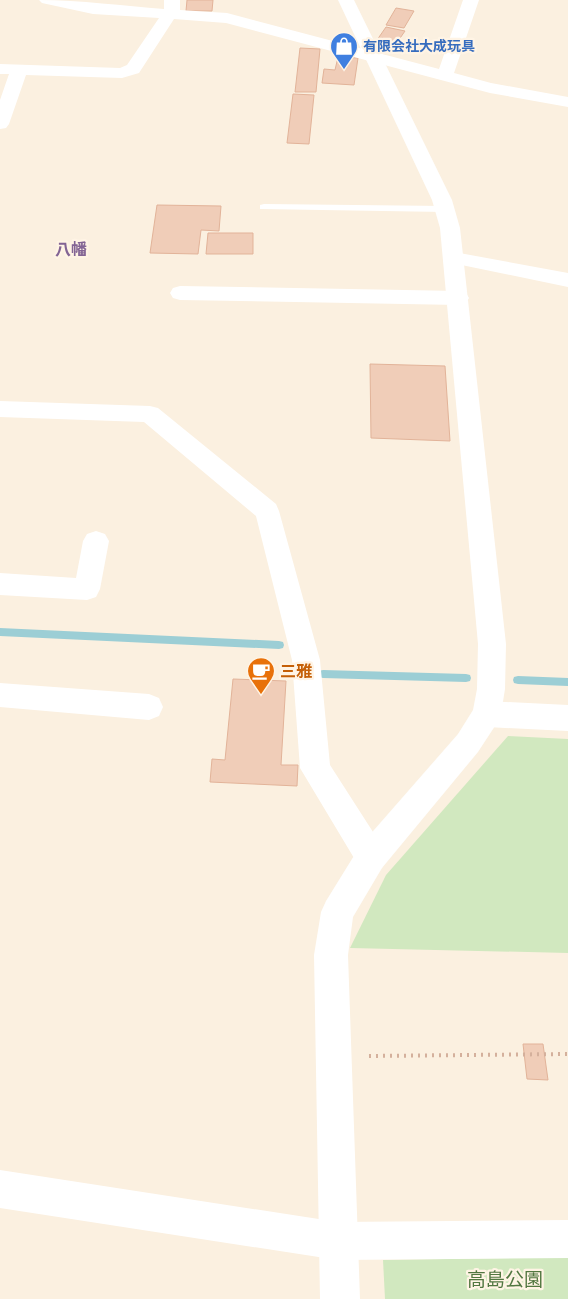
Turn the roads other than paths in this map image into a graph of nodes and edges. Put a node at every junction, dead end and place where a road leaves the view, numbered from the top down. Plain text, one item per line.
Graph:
1 (47, 0) edge
2 (346, 0) edge
3 (471, 0) edge
4 (171, 7) edge
5 (371, 55) junction
6 (0, 69) edge
7 (19, 71) junction
8 (446, 76) junction
9 (568, 102) edge
10 (0, 124) edge
11 (264, 207) dead end
12 (445, 209) junction
13 (454, 258) junction
14 (568, 280) edge
15 (180, 293) dead end
16 (459, 298) junction
17 (0, 409) edge
18 (96, 541) dead end
19 (0, 584) edge
20 (0, 695) edge
21 (149, 706) dead end
22 (487, 714) junction
23 (568, 718) edge
24 (371, 857) junction
25 (0, 1189) edge
26 (568, 1239) edge
27 (338, 1241) junction
28 (340, 1299) edge

1 - 4 street
2 - 5 street
3 - 8 street
4 - 5 street
4 - 7 street
5 - 8 street
5 - 12 street
6 - 7 street
7 - 10 street
8 - 9 street
11 - 12 lane
12 - 13 street
13 - 14 street
13 - 16 street
15 - 16 street
16 - 22 street
17 - 24 street
18 - 19 street
20 - 21 street
22 - 23 street
22 - 24 street
24 - 27 street
25 - 27 street
26 - 27 street
27 - 28 street

